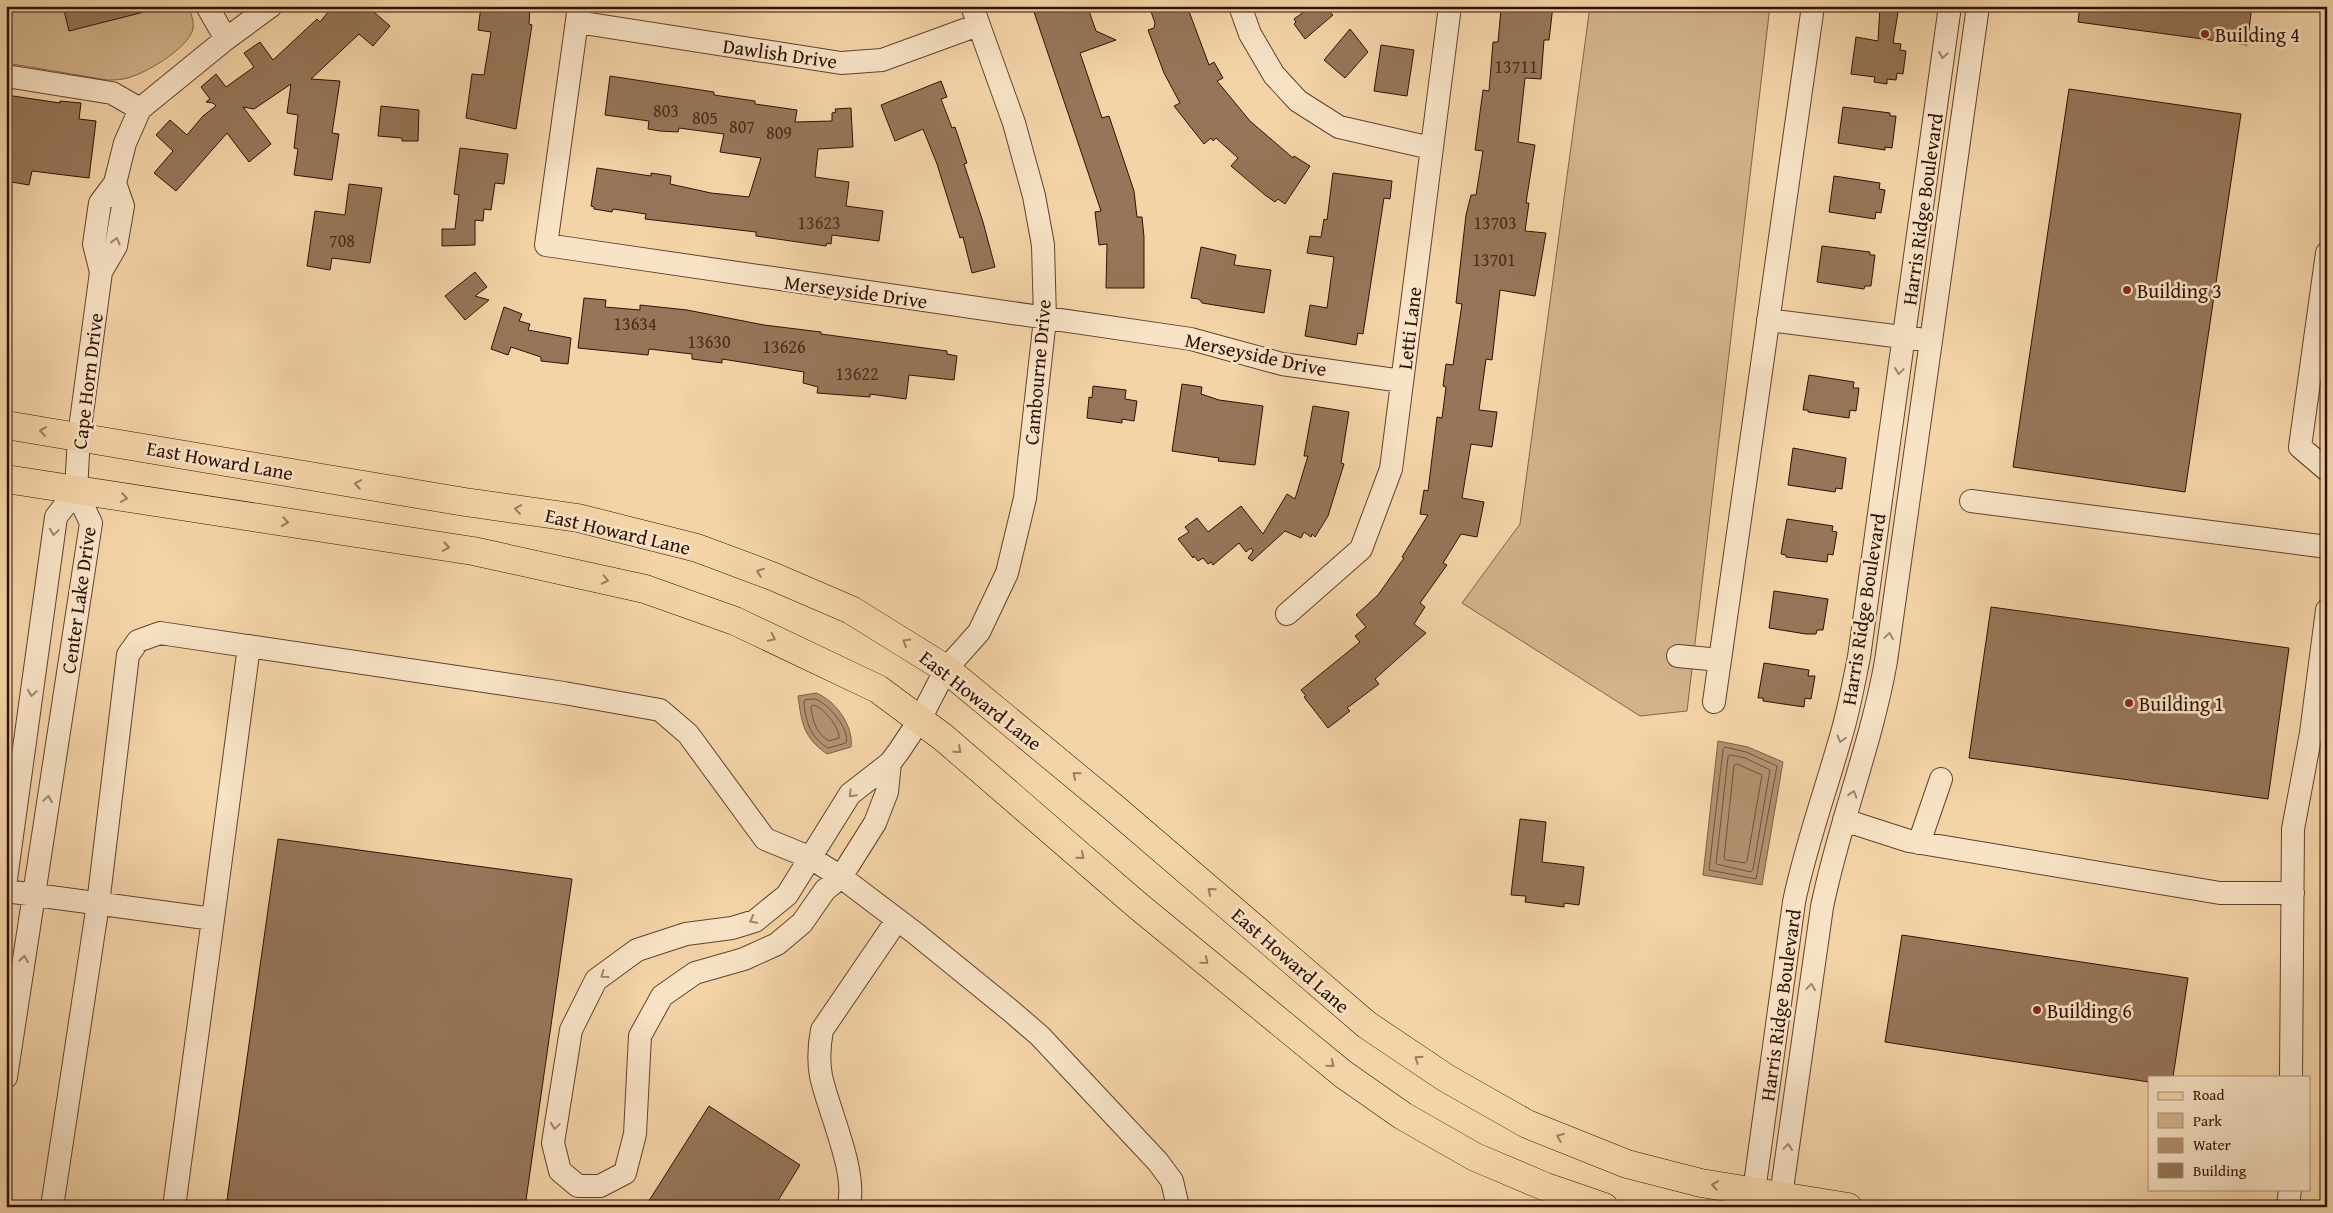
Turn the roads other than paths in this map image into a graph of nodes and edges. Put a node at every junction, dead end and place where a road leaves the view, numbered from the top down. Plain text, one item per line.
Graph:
1 (207, 6) edge
2 (272, 6) edge
3 (1240, 6) edge
4 (1450, 6) edge
5 (1813, 6) edge
6 (1950, 6) edge
7 (1978, 6) edge
8 (578, 14) edge
9 (975, 15) edge
10 (226, 39) junction
11 (6, 76) edge
12 (140, 109) junction
13 (1431, 148) junction
14 (115, 183) junction
15 (2327, 253) edge
16 (101, 272) junction
17 (1045, 319) junction
18 (1768, 320) junction
19 (1904, 337) junction
20 (1931, 341) junction
21 (1402, 381) junction
22 (6, 425) edge
23 (79, 436) junction
24 (2327, 470) edge
25 (6, 479) edge
26 (76, 491) junction
27 (1971, 501) dead end
28 (2327, 547) edge
29 (2327, 610) edge
30 (1287, 614) dead end
31 (249, 646) junction
32 (1678, 656) dead end
33 (1720, 660) junction
34 (946, 669) junction
35 (1714, 702) dead end
36 (919, 721) junction
37 (890, 764) junction
38 (1941, 779) dead end
39 (1844, 820) junction
40 (1919, 843) junction
41 (809, 857) junction
42 (841, 878) junction
43 (6, 879) edge
44 (6, 891) edge
45 (2292, 893) junction
46 (34, 894) junction
47 (98, 904) junction
48 (213, 920) junction
49 (897, 920) junction
50 (2291, 1076) edge
51 (6, 1077) edge
52 (2290, 1190) edge
53 (1766, 1200) edge
54 (52, 1207) edge
55 (174, 1207) edge
56 (848, 1207) edge
57 (1178, 1207) edge
58 (1604, 1207) edge
59 (1848, 1207) edge
60 (2288, 1207) edge

1 - 10 street
2 - 10 street
3 - 13 street
4 - 13 street, Letti Lane
5 - 18 street
6 -> 19 street, Harris Ridge Boulevard
7 - 20 street, Harris Ridge Boulevard
8 - 9 street, Dawlish Drive
8 - 17 street, Merseyside Drive
9 - 17 street, Cambourne Drive
10 - 12 street
11 - 12 street
12 - 14 street
13 - 21 street, Letti Lane
16 -> 14 street, Cape Horn Drive
14 - 16 street, Cape Horn Drive
15 - 24 street
16 - 23 street, Cape Horn Drive
17 - 21 street, Merseyside Drive
17 - 34 street, Cambourne Drive
18 - 19 street
18 - 33 street
19 - 20 street
19 -> 53 street, Harris Ridge Boulevard
39 -> 20 street, Harris Ridge Boulevard
21 - 30 street, Letti Lane
23 -> 22 main road, East Howard Lane
23 - 26 street, Cape Horn Drive
34 -> 23 main road, East Howard Lane
25 - 26 main road
26 -> 36 main road
26 -> 43 street, Center Lake Drive
46 -> 26 street, Center Lake Drive
27 - 28 street
29 - 45 street
31 - 41 street
31 - 47 street
31 - 48 street
32 - 33 street
33 - 35 street
34 - 36 street, Cambourne Drive
53 -> 34 main road, East Howard Lane
36 - 37 street, Cambourne Drive
36 -> 58 main road
37 -> 41 street
37 - 42 street
38 - 40 street
39 - 40 street
53 -> 39 street, Harris Ridge Boulevard
40 - 45 street
41 - 42 street
41 -> 42 street
42 - 49 street
44 - 46 street
45 - 50 street
46 - 47 street
51 -> 46 street, Center Lake Drive
47 - 48 street
47 - 54 street
48 - 55 street
49 - 56 street
49 - 57 street
52 - 60 street
53 - 59 main road, East Howard Lane

